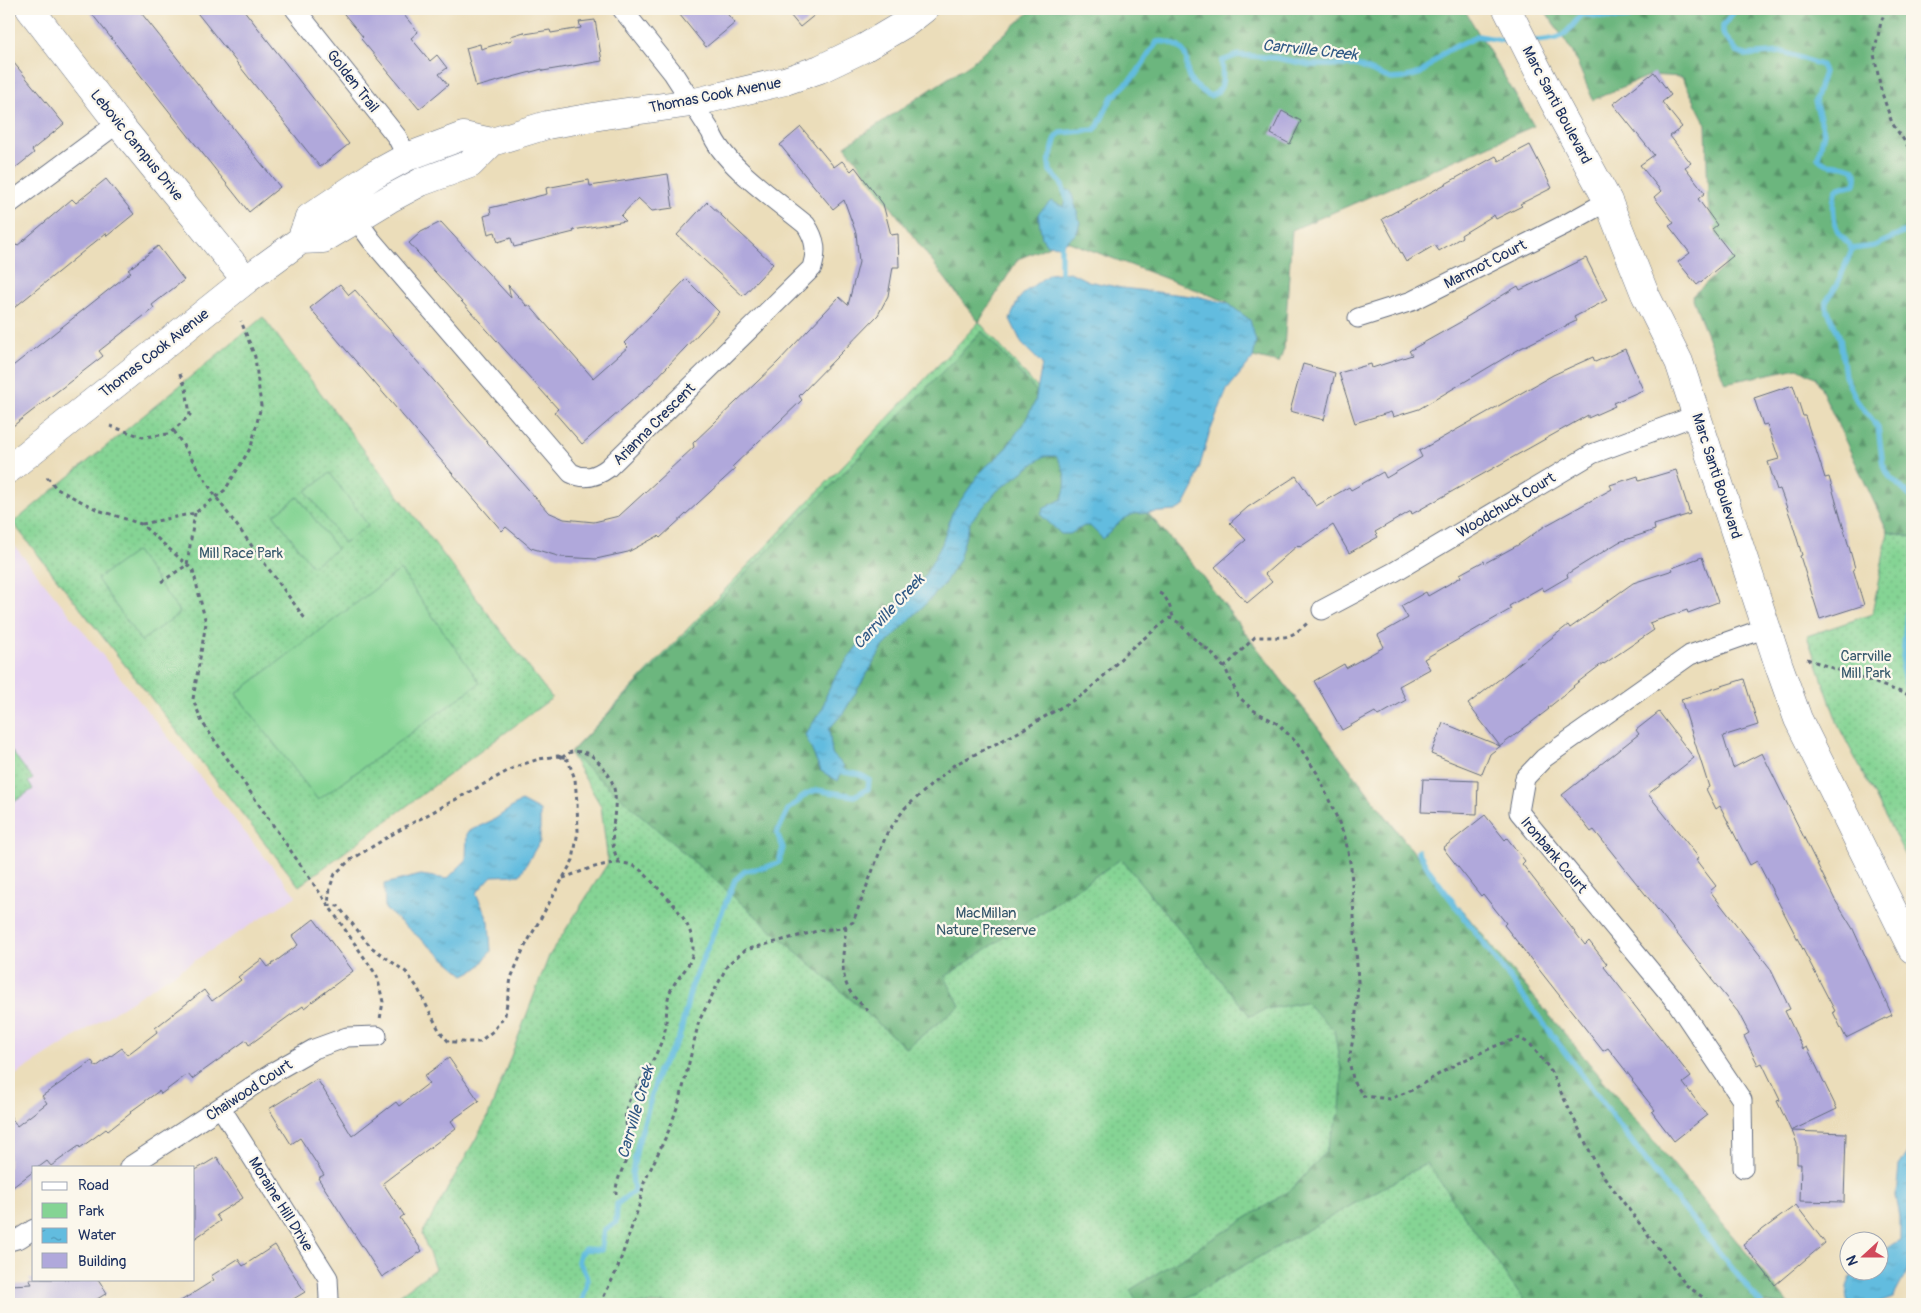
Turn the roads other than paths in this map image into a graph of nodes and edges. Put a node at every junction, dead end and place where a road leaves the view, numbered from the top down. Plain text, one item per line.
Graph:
1 (30, 9) edge
2 (295, 9) edge
3 (622, 9) edge
4 (1507, 9) edge
5 (908, 13) edge
6 (691, 103) junction
7 (118, 123) junction
8 (492, 142) junction
9 (407, 156) junction
10 (1608, 200) junction
11 (9, 204) edge
12 (356, 219) junction
13 (301, 240) junction
14 (246, 280) junction
15 (1358, 318) dead end
16 (1697, 416) junction
17 (9, 468) edge
18 (1322, 610) road end
19 (1766, 628) junction
20 (1912, 949) edge
21 (377, 1036) road end
22 (221, 1108) junction
23 (131, 1166) edge
24 (1743, 1168) dead end
25 (32, 1230) edge
26 (9, 1242) edge
27 (328, 1304) edge

1 - 7 street, Lebovic Campus Drive
2 - 9 street, Golden Trail
3 - 6 street
4 - 10 street, Marc Santi Boulevard
5 - 6 street, Thomas Cook Avenue
6 - 8 street, Thomas Cook Avenue
6 - 12 street, Arianna Crescent
7 - 11 street
7 - 14 street, Lebovic Campus Drive
8 - 9 street, Thomas Cook Avenue
8 - 12 street, Thomas Cook Avenue
9 - 13 street, Thomas Cook Avenue
10 - 15 street, Marmot Court
10 - 16 street, Marc Santi Boulevard
12 - 13 street, Thomas Cook Avenue
13 - 14 street, Thomas Cook Avenue
14 - 17 street, Thomas Cook Avenue
16 - 18 street, Woodchuck Court
16 - 19 street, Marc Santi Boulevard
19 - 20 street, Marc Santi Boulevard
19 - 24 street, Ironbank Court
21 - 22 street, Chaiwood Court
22 - 23 street, Chaiwood Court
22 - 27 street, Moraine Hill Drive
25 - 26 street

